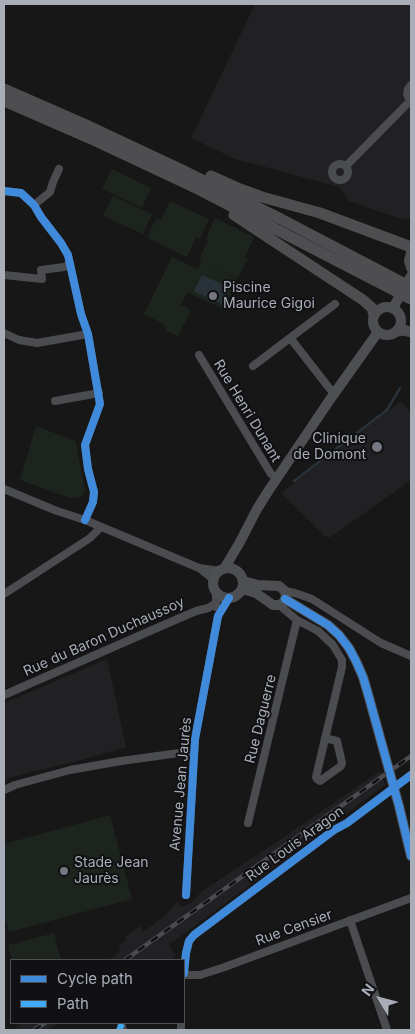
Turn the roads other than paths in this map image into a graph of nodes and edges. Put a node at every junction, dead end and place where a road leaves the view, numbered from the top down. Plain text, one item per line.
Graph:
1 (411, 85) edge
2 (4, 89) edge
3 (4, 100) edge
4 (410, 102) edge
5 (98, 142) junction
6 (346, 166) dead end
7 (59, 169) dead end
8 (4, 191) edge
9 (34, 204) junction
10 (411, 247) edge
11 (411, 253) edge
12 (70, 264) junction
13 (411, 268) edge
14 (4, 275) edge
15 (411, 276) edge
16 (387, 280) junction
17 (411, 287) edge
18 (411, 299) edge
19 (335, 304) dead end
20 (393, 308) junction
21 (374, 315) junction
22 (397, 331) junction
23 (378, 332) junction
24 (411, 332) edge
25 (4, 333) edge
26 (88, 334) junction
27 (291, 339) junction
28 (198, 355) dead end
29 (253, 366) dead end
30 (335, 393) junction
31 (99, 394) junction
32 (55, 401) dead end
33 (277, 478) junction
34 (4, 489) edge
35 (85, 520) junction
36 (101, 527) junction
37 (240, 542) junction
38 (199, 568) junction
39 (222, 570) junction
40 (237, 571) junction
41 (214, 580) junction
42 (243, 585) junction
43 (216, 592) junction
44 (4, 594) edge
45 (229, 598) junction
46 (283, 599) junction
47 (215, 604) junction
48 (218, 616) junction
49 (297, 620) junction
50 (411, 656) edge
51 (4, 695) edge
52 (325, 738) junction
53 (194, 751) junction
54 (411, 775) edge
55 (4, 790) edge
56 (399, 806) junction
57 (248, 823) dead end
58 (411, 839) edge
59 (411, 856) edge
60 (186, 895) dead end
61 (411, 898) edge
62 (350, 920) junction
63 (185, 963) edge
64 (185, 974) edge
65 (387, 1030) edge

1 - 4 street
2 - 10 highway
2 - 16 highway
3 - 5 highway
4 - 6 street
5 - 16 highway
5 - 21 highway
7 - 9 street
8 - 9 street
9 - 12 street
11 - 13 main road
12 - 14 street
12 - 26 street
15 - 20 main road
16 - 17 highway
16 - 18 highway
19 - 27 street
20 - 21 main road
20 - 22 main road
21 - 23 main road
22 - 23 main road
22 - 24 highway
23 - 30 main road
25 - 26 street
26 - 31 street
27 - 29 street
27 - 30 street
28 - 33 street, Rue Henri Dunant
30 - 33 main road
31 - 32 street
31 - 35 street
33 - 37 main road
34 - 35 street
35 - 36 street
36 - 38 street
36 - 44 street
37 - 39 main road
37 - 40 main road
38 - 39 street
38 - 41 street
39 - 40 main road
39 - 41 main road
40 - 42 main road
41 - 43 main road
42 - 45 main road
42 - 46 main road
42 - 46 main road
43 - 45 main road
43 - 47 street, Avenue Jean Jaurès
45 - 48 street, Avenue Jean Jaurès
46 - 49 street
46 - 50 street
46 - 56 main road
47 - 48 street, Avenue Jean Jaurès
47 - 51 street, Rue du Baron Duchaussoy
48 - 53 street, Avenue Jean Jaurès
49 - 52 street
49 - 57 street, Rue Daguerre
52 - 52 street
53 - 55 street
53 - 60 street, Avenue Jean Jaurès
54 - 63 street, Rue Louis Aragon
56 - 58 main road
56 - 59 main road
61 - 62 street, Rue Censier
62 - 64 street, Rue Censier
62 - 65 street

